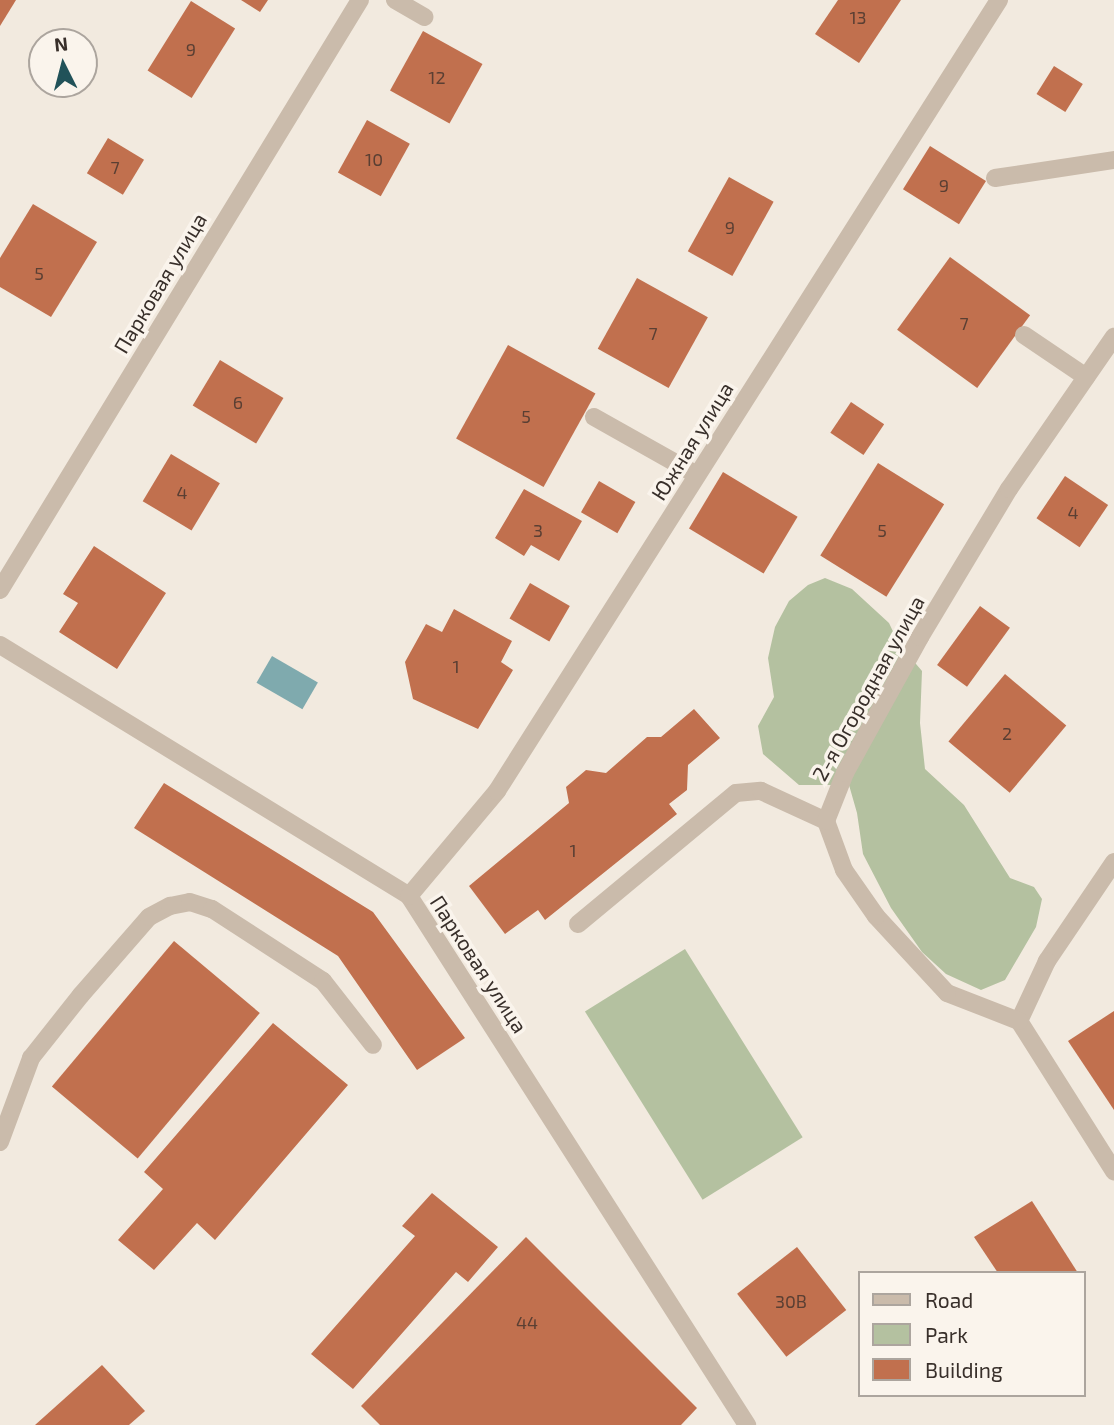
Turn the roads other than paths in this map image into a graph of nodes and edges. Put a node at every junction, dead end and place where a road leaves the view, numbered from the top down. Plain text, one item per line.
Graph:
1 (360, 0) edge
2 (395, 0) edge
3 (999, 0) edge
4 (424, 17) dead end
5 (1114, 160) edge
6 (995, 178) dead end
7 (1024, 335) dead end
8 (1114, 337) edge
9 (1086, 377) junction
10 (594, 417) dead end
11 (697, 475) junction
12 (0, 590) edge
13 (0, 645) edge
14 (827, 821) junction
15 (1114, 862) edge
16 (409, 896) junction
17 (578, 924) dead end
18 (1019, 1021) junction
19 (373, 1045) dead end
20 (0, 1142) edge
21 (1114, 1171) edge
22 (747, 1425) edge

1 - 12 street, Парковая улица
2 - 4 street
3 - 11 street, Южная улица
5 - 6 street
7 - 9 street
8 - 9 street, 2-я Огородная улица
9 - 14 street, 2-я Огородная улица
10 - 11 street
11 - 16 street, Южная улица
13 - 16 street, Парковая улица
14 - 17 street
14 - 18 street
15 - 18 street
16 - 22 street, Парковая улица
18 - 21 street
19 - 20 street

